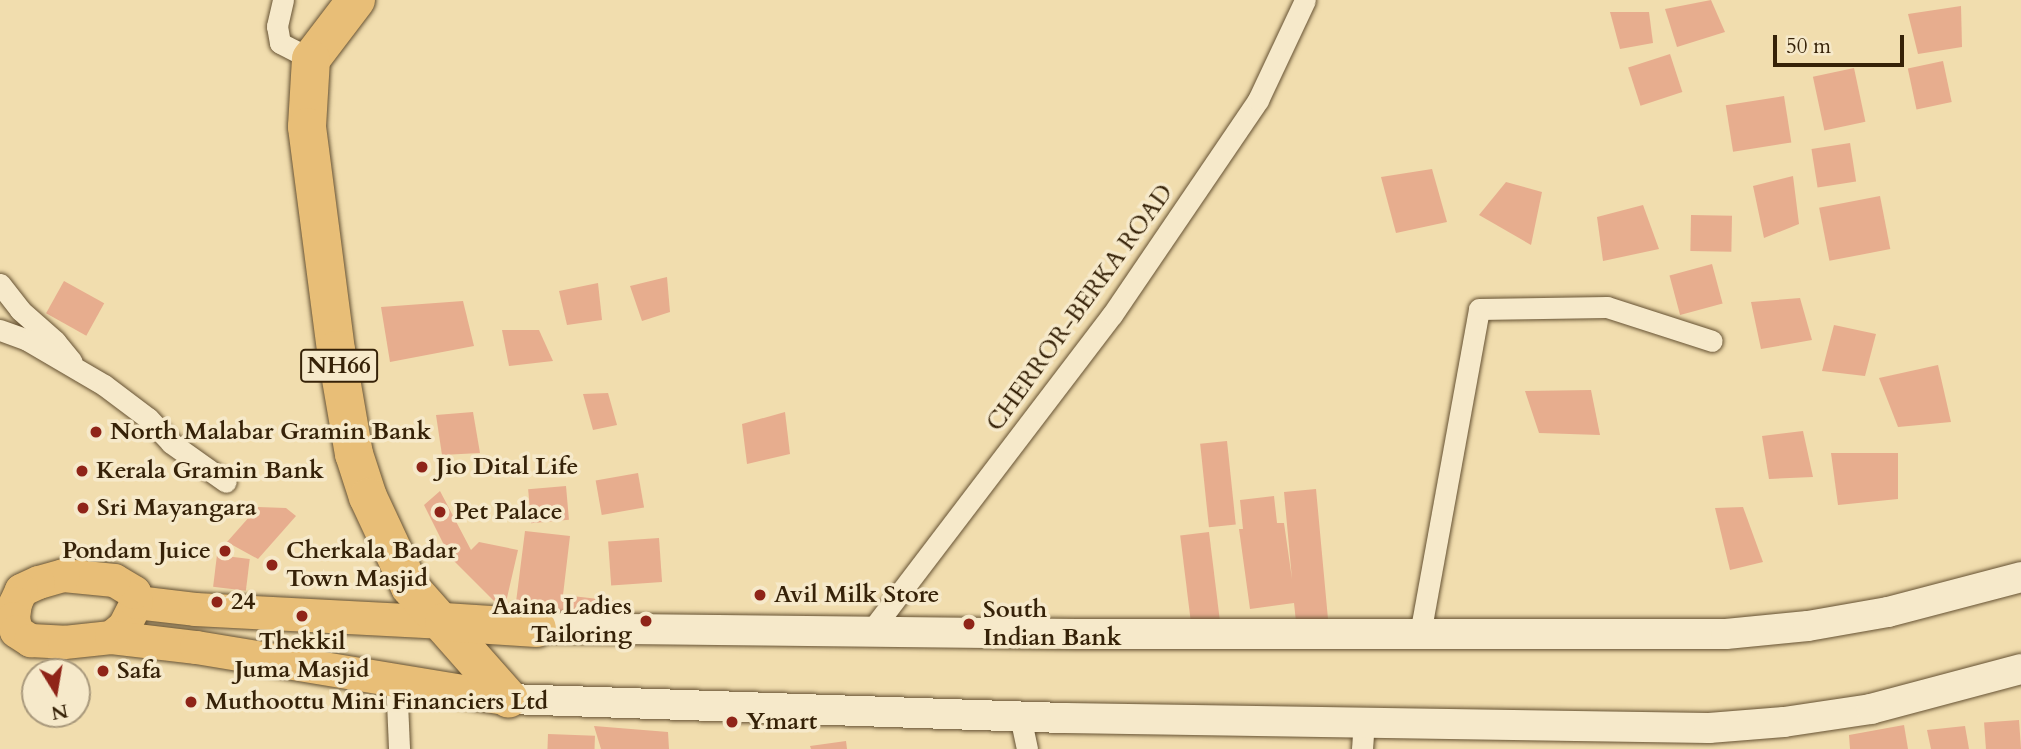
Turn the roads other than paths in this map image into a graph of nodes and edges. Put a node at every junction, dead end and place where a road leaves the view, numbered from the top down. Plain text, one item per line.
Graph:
1 (283, 0) edge
2 (356, 0) edge
3 (1305, 0) edge
4 (311, 59) junction
5 (0, 284) edge
6 (0, 330) edge
7 (1712, 341) dead end
8 (79, 371) junction
9 (226, 482) dead end
10 (2021, 577) edge
11 (136, 603) junction
12 (7, 621) edge
13 (444, 622) junction
14 (537, 628) joint
15 (871, 631) junction
16 (1420, 634) junction
17 (111, 637) junction
18 (2021, 669) edge
19 (396, 679) junction
20 (509, 699) junction
21 (1020, 716) junction
22 (1363, 736) edge
23 (1708, 739) edge
24 (400, 749) edge
25 (1027, 749) edge

1 - 4 street
2 - 4 highway
3 - 15 street, CHERROR-BERKA ROAD
4 - 13 highway, NH66
5 - 8 street
6 - 8 street
7 - 16 street
8 - 9 street
10 - 16 street
11 - 12 main road
11 - 13 main road
11 - 17 main road
12 - 17 main road
13 - 14 highway
13 - 20 highway, NH66
14 - 15 street
15 - 16 street
17 - 19 main road
18 - 23 street
19 - 20 main road
19 - 24 street
20 - 21 street
21 - 22 street
21 - 25 street
22 - 23 street

